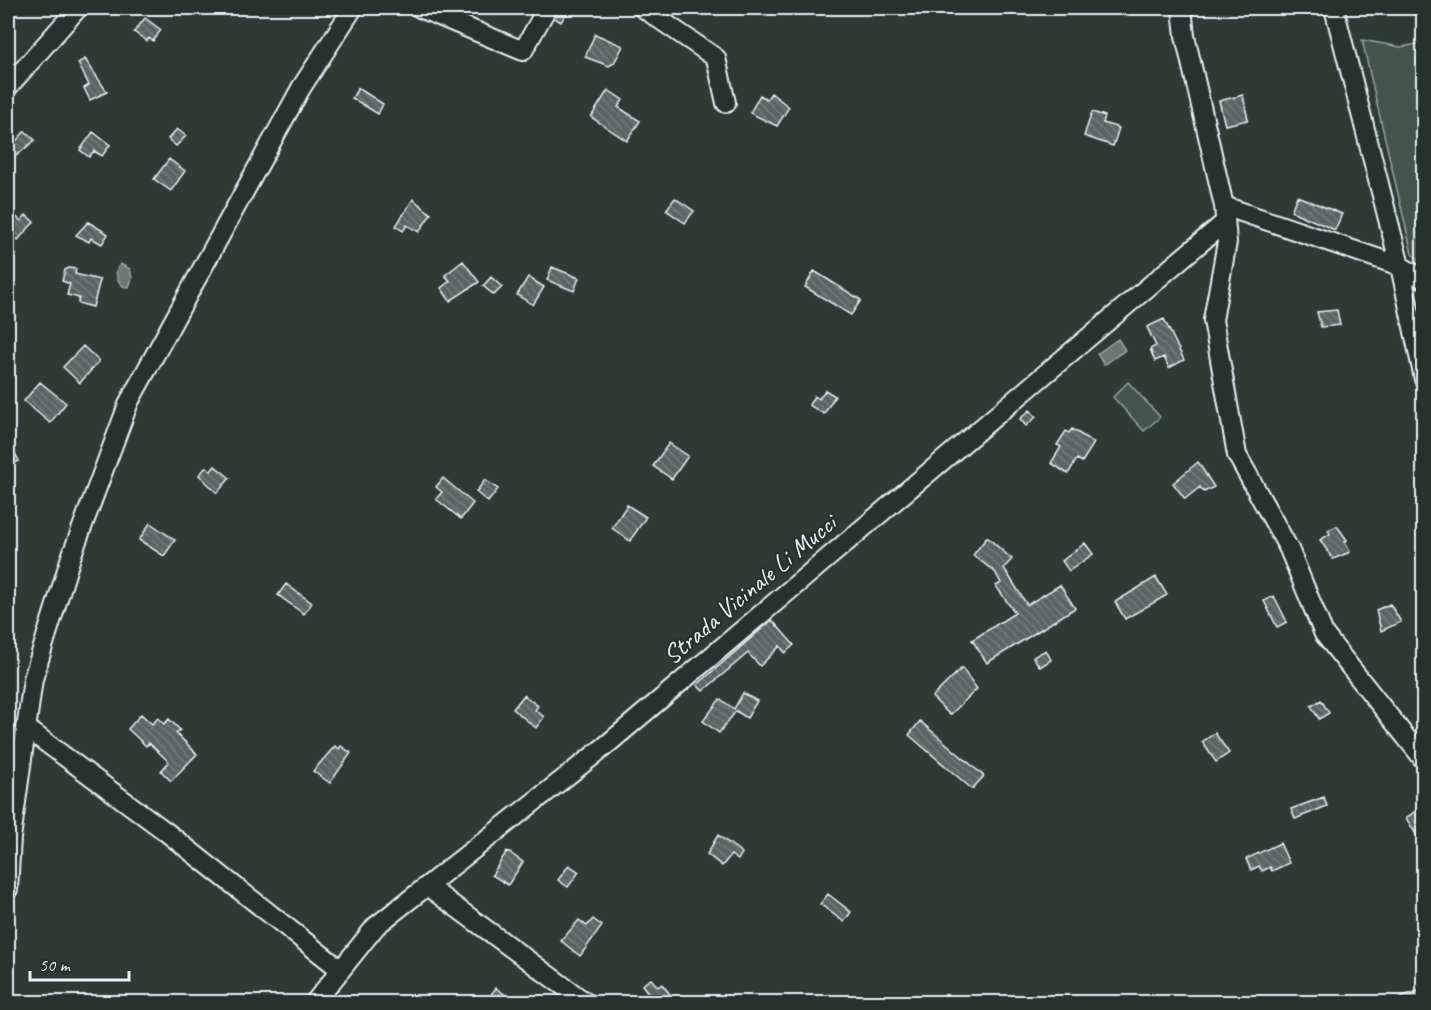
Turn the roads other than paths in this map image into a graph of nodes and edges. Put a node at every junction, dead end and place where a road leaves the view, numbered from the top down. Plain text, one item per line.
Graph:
1 (78, 8) edge
2 (353, 8) edge
3 (420, 8) edge
4 (548, 8) edge
5 (644, 8) edge
6 (1182, 8) edge
7 (1335, 8) edge
8 (8, 87) edge
9 (726, 103) dead end
10 (1225, 214) junction
11 (1400, 266) junction
12 (1424, 279) edge
13 (1424, 379) edge
14 (19, 724) edge
15 (1424, 760) edge
16 (427, 886) junction
17 (8, 889) edge
18 (341, 970) junction
19 (315, 1002) edge
20 (585, 1002) edge

1 - 8 street
2 - 14 street
3 - 4 street
5 - 9 street
6 - 10 street
7 - 11 street
10 - 11 street
10 - 15 street
10 - 16 street, Strada Vicinale Li Mucci
11 - 12 street
11 - 13 street
14 - 17 street
14 - 18 street
16 - 18 street, Strada Vicinale Li Mucci
16 - 20 street
18 - 19 street, Strada Vicinale Li Mucci

